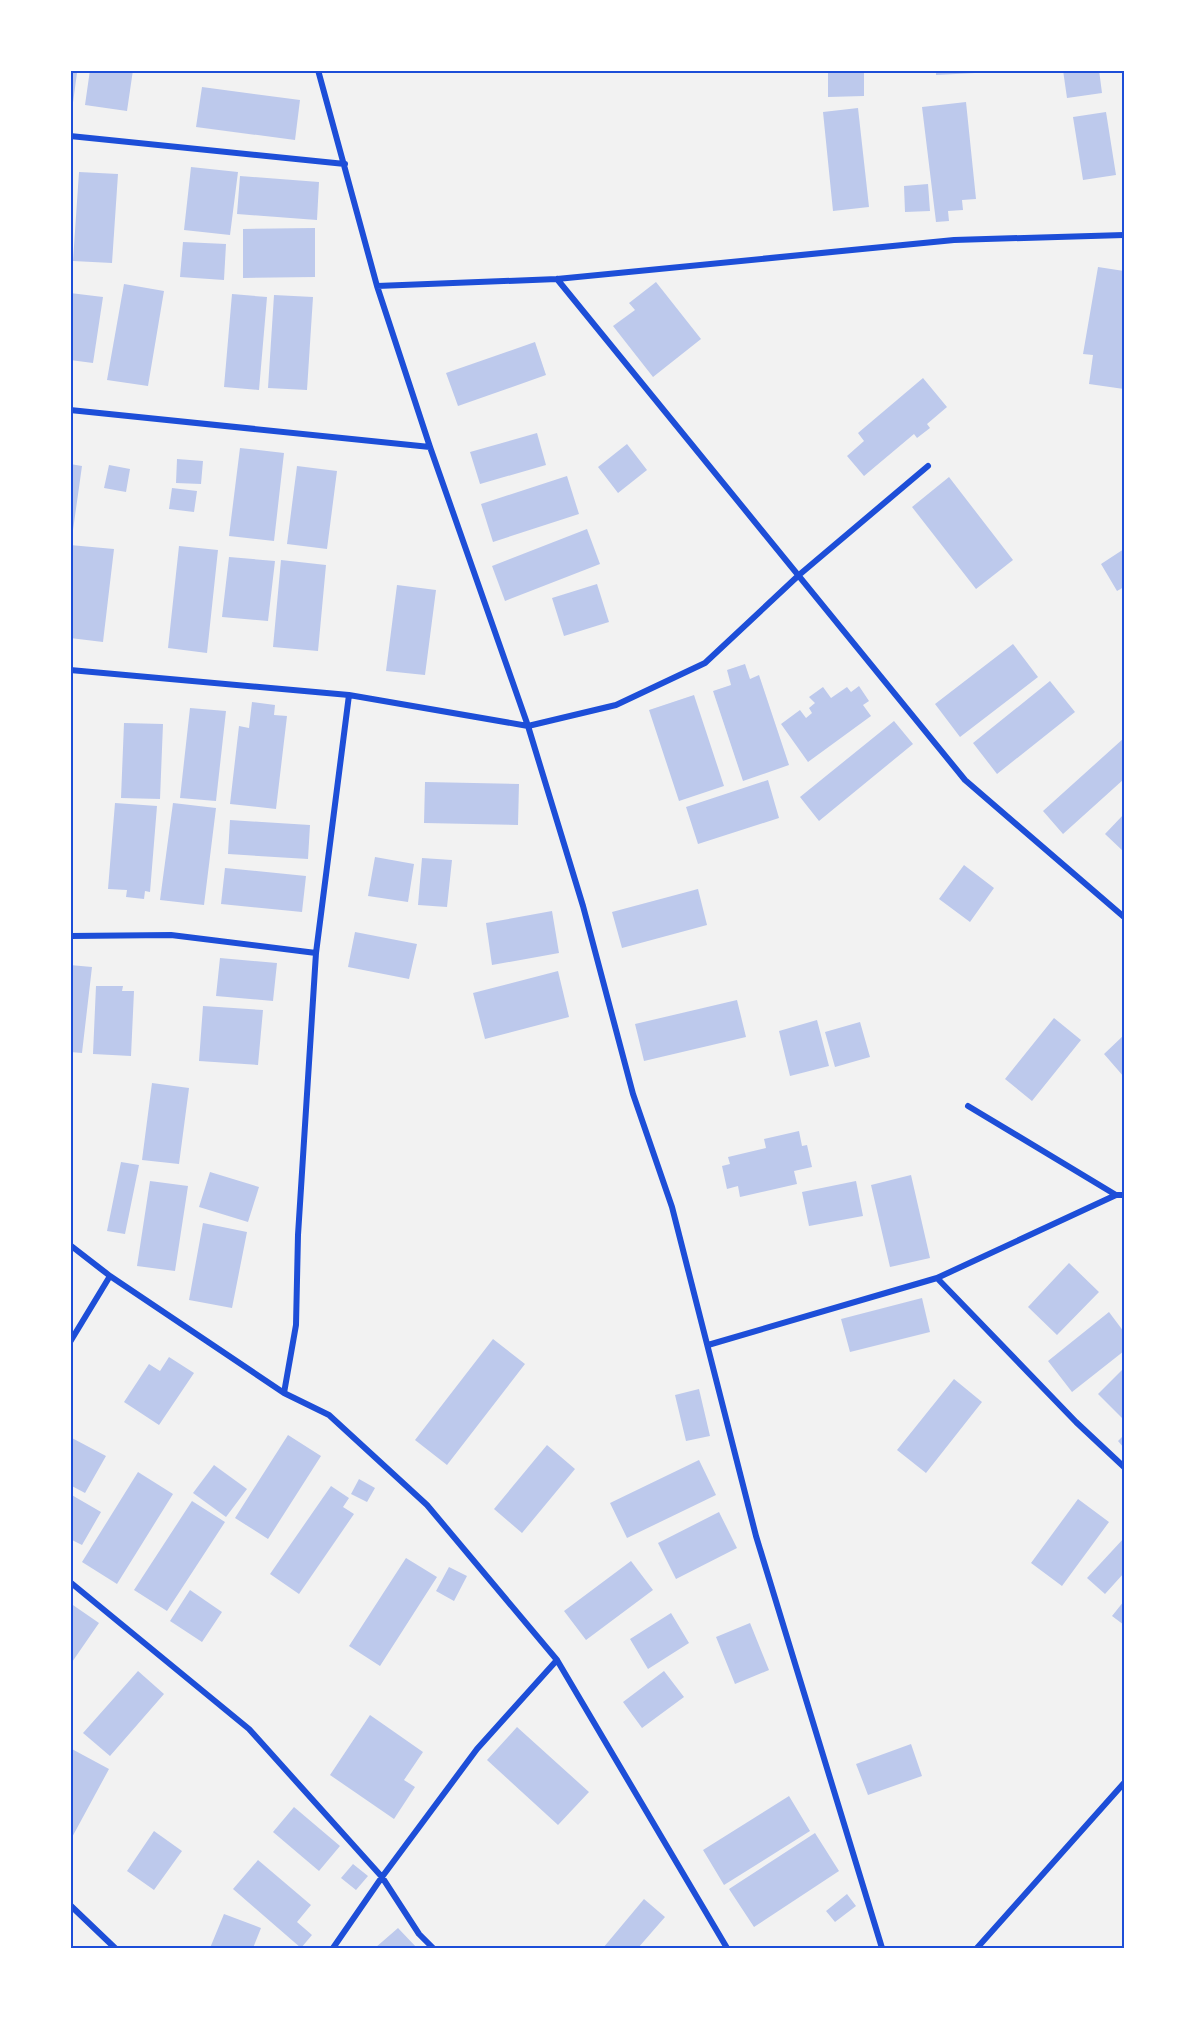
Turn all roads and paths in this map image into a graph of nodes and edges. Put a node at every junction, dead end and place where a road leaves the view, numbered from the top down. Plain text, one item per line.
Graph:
1 (318, 70) edge
2 (70, 136) edge
3 (345, 164) junction
4 (1125, 235) edge
5 (557, 279) junction
6 (377, 285) junction
7 (70, 410) edge
8 (430, 447) junction
9 (928, 466) dead end
10 (799, 574) junction
11 (70, 670) edge
12 (349, 695) junction
13 (528, 726) junction
14 (1125, 917) edge
15 (70, 936) edge
16 (316, 953) junction
17 (968, 1106) dead end
18 (1116, 1195) junction
19 (1125, 1195) edge
20 (70, 1245) edge
21 (110, 1276) junction
22 (937, 1278) junction
23 (70, 1342) edge
24 (708, 1345) junction
25 (284, 1393) junction
26 (1125, 1467) edge
27 (70, 1582) edge
28 (557, 1660) junction
29 (1125, 1783) edge
30 (382, 1877) junction
31 (70, 1905) edge
32 (115, 1948) edge
33 (333, 1948) edge
34 (432, 1948) edge
35 (727, 1948) edge
36 (882, 1948) edge
37 (977, 1948) edge

1 - 3 street
2 - 3 street
3 - 6 street
4 - 5 street
5 - 6 street
5 - 10 street
6 - 8 street
7 - 8 street
8 - 13 street
9 - 10 street
10 - 13 street
10 - 14 street
11 - 12 street
12 - 13 street
12 - 16 street
13 - 24 street
15 - 16 street
16 - 25 street
17 - 18 street
18 - 19 street
18 - 22 street
20 - 21 street
21 - 23 street
21 - 25 street
22 - 24 street
22 - 26 street
24 - 36 street
25 - 28 street
27 - 30 street
28 - 30 street
28 - 35 street
29 - 37 street
30 - 33 street
30 - 34 street
31 - 32 street

